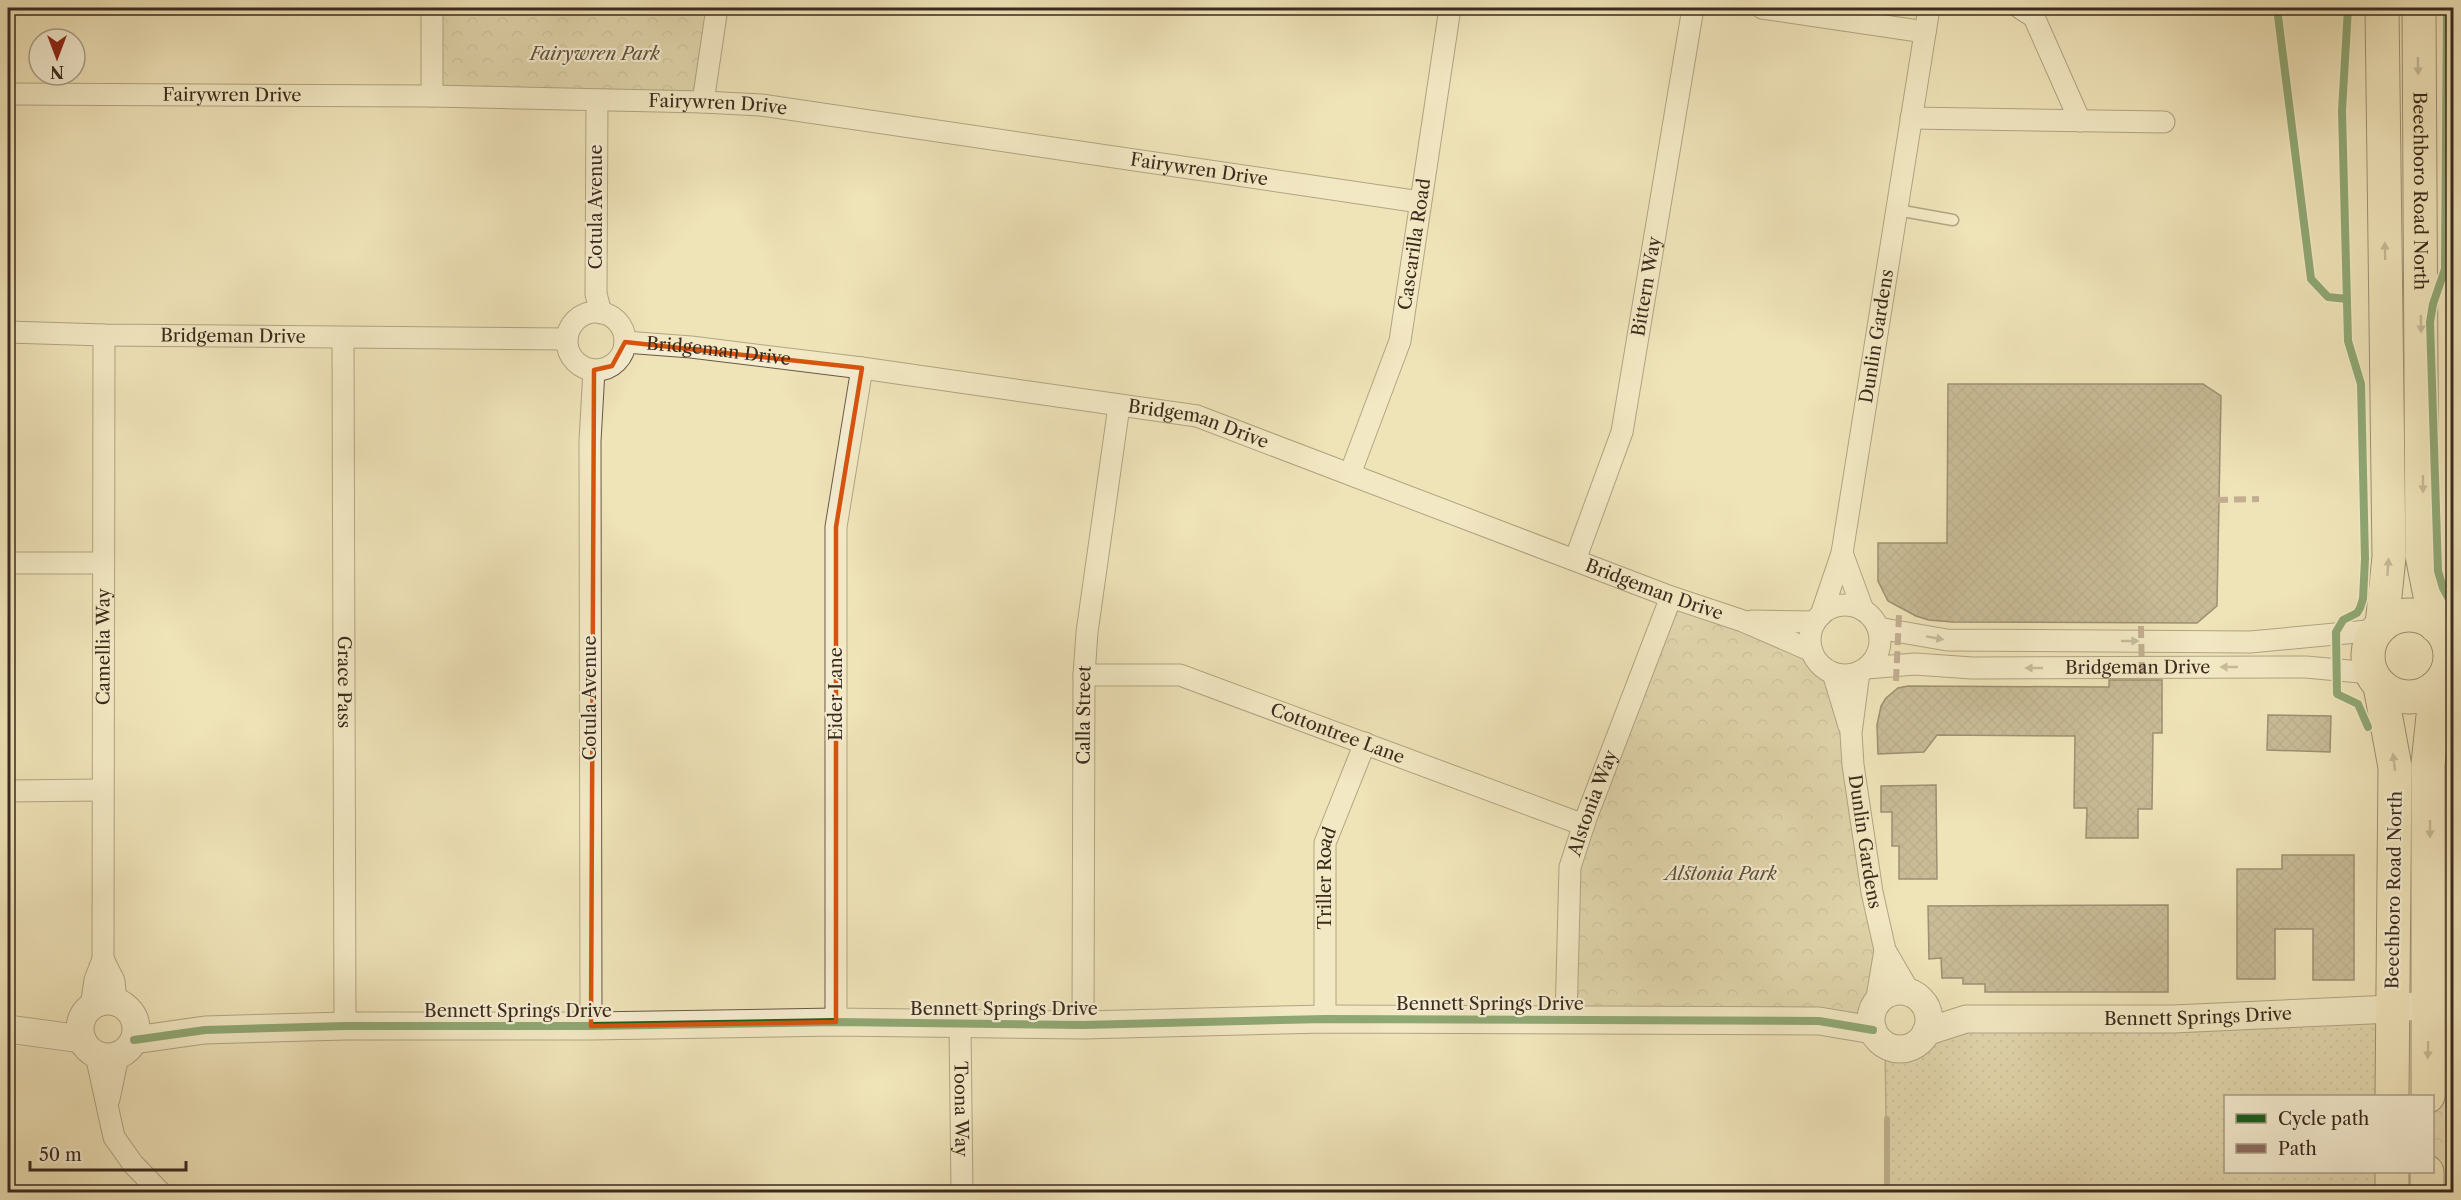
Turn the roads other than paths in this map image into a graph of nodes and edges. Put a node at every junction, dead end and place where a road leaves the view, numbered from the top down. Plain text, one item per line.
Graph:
1 (432, 8) edge
2 (717, 8) edge
3 (1450, 8) edge
4 (1693, 8) edge
5 (1762, 8) edge
6 (1929, 8) edge
7 (2020, 8) edge
8 (2382, 8) edge
9 (2419, 8) edge
10 (1925, 32) junction
11 (8, 94) edge
12 (432, 96) junction
13 (597, 101) junction
14 (703, 102) junction
15 (1911, 118) junction
16 (2080, 121) junction
17 (2164, 122) dead end
18 (1420, 202) junction
19 (1897, 210) junction
20 (1953, 220) dead end
21 (601, 313) junction
22 (8, 332) edge
23 (104, 335) junction
24 (343, 338) junction
25 (567, 339) junction
26 (625, 342) junction
27 (862, 368) junction
28 (594, 370) junction
29 (1119, 406) junction
30 (1350, 474) junction
31 (1842, 553) junction
32 (1575, 560) junction
33 (8, 563) edge
34 (103, 563) junction
35 (1671, 597) junction
36 (1863, 610) junction
37 (1818, 619) junction
38 (1743, 621) junction
39 (1878, 628) junction
40 (2380, 628) junction
41 (2443, 630) edge
42 (2250, 642) junction
43 (1812, 651) junction
44 (2294, 667) junction
45 (1863, 670) junction
46 (1833, 673) junction
47 (1084, 675) junction
48 (2445, 678) edge
49 (2375, 679) junction
50 (1851, 733) junction
51 (1365, 743) junction
52 (8, 790) edge
53 (102, 790) junction
54 (1584, 825) junction
55 (1885, 950) junction
56 (1917, 999) junction
57 (2429, 1004) junction
58 (2392, 1009) junction
59 (1874, 1015) junction
60 (1566, 1018) junction
61 (1325, 1019) junction
62 (1966, 1019) junction
63 (836, 1022) junction
64 (960, 1025) junction
65 (1083, 1025) junction
66 (345, 1026) junction
67 (591, 1026) junction
68 (107, 1028) junction
69 (13, 1030) edge
70 (1926, 1032) junction
71 (2392, 1095) edge
72 (2428, 1095) edge
73 (2392, 1173) edge
74 (2427, 1173) edge
75 (160, 1192) edge
76 (962, 1192) edge
77 (2392, 1192) edge
78 (2427, 1192) edge

1 - 12 street
2 - 14 street
3 - 18 street, Cascarilla Road
4 - 32 street, Bittern Way
5 - 10 street
6 - 10 street, Dunlin Gardens
7 - 16 street
40 -> 8 main road, Beechboro Road North
9 -> 41 main road, Beechboro Road North
10 - 15 street, Dunlin Gardens
11 - 12 street, Fairywren Drive
12 - 13 street, Fairywren Drive
13 - 14 street, Fairywren Drive
13 - 21 street, Cotula Avenue
14 - 18 street, Fairywren Drive
15 - 16 street
15 - 19 street, Dunlin Gardens
16 - 17 street
18 - 30 street, Cascarilla Road
19 - 20 lane
19 - 31 street, Dunlin Gardens
21 - 25 street
21 - 26 street
22 - 23 street, Bridgeman Drive
23 - 24 street, Bridgeman Drive
23 - 34 street, Camellia Way
24 - 25 street, Bridgeman Drive
24 - 66 street, Grace Pass
25 - 28 street
26 - 27 street, Bridgeman Drive
26 - 28 street
27 - 29 street, Bridgeman Drive
27 - 63 street, Eider Lane
28 - 67 street, Cotula Avenue
29 - 30 street, Bridgeman Drive
29 - 47 street, Calla Street
30 - 32 street, Bridgeman Drive
31 - 36 street, Dunlin Gardens
31 - 37 street, Dunlin Gardens
32 - 35 street, Bridgeman Drive
33 - 34 street
34 - 53 street, Camellia Way
35 - 38 street, Bridgeman Drive
35 - 54 street, Alstonia Way
36 - 37 street
36 - 39 street
37 - 38 street, Bridgeman Drive
37 - 43 street
38 - 43 street, Bridgeman Drive
39 -> 42 street, Bridgeman Drive
39 - 45 street
40 - 41 main road
40 - 42 street, Bridgeman Drive
40 - 49 main road
41 - 48 main road
42 - 44 street
43 - 46 street
44 -> 45 street, Bridgeman Drive
44 - 49 street, Bridgeman Drive
45 - 46 street
45 - 50 street, Dunlin Gardens
46 - 50 street, Dunlin Gardens
47 - 51 street, Cottontree Lane
47 - 65 street, Calla Street
48 - 49 main road
48 -> 57 main road, Beechboro Road North
58 -> 49 main road, Beechboro Road North
50 - 55 street, Dunlin Gardens
51 - 54 street, Cottontree Lane
51 - 61 street, Triller Road
52 - 53 street
53 - 68 street, Camellia Way
54 - 60 street, Alstonia Way
55 - 56 street, Dunlin Gardens
55 - 59 street, Dunlin Gardens
56 - 59 street
56 - 62 street, Bennett Springs Drive
56 - 70 street
57 - 58 street, Bennett Springs Drive
57 -> 72 main road, Beechboro Road North
58 - 62 street, Bennett Springs Drive
58 - 71 main road, Beechboro Road North
59 - 60 street, Bennett Springs Drive
59 - 70 street
60 - 61 street, Bennett Springs Drive
61 - 65 street, Bennett Springs Drive
62 - 70 street, Bennett Springs Drive
63 - 64 street, Bennett Springs Drive
63 - 67 street, Bennett Springs Drive
64 - 65 street, Bennett Springs Drive
64 - 76 street, Toona Way
66 - 67 street, Bennett Springs Drive
66 - 68 street, Bennett Springs Drive
68 - 69 street, Bennett Springs Drive
68 - 75 street, Camellia Way
73 - 77 main road
74 - 78 main road

